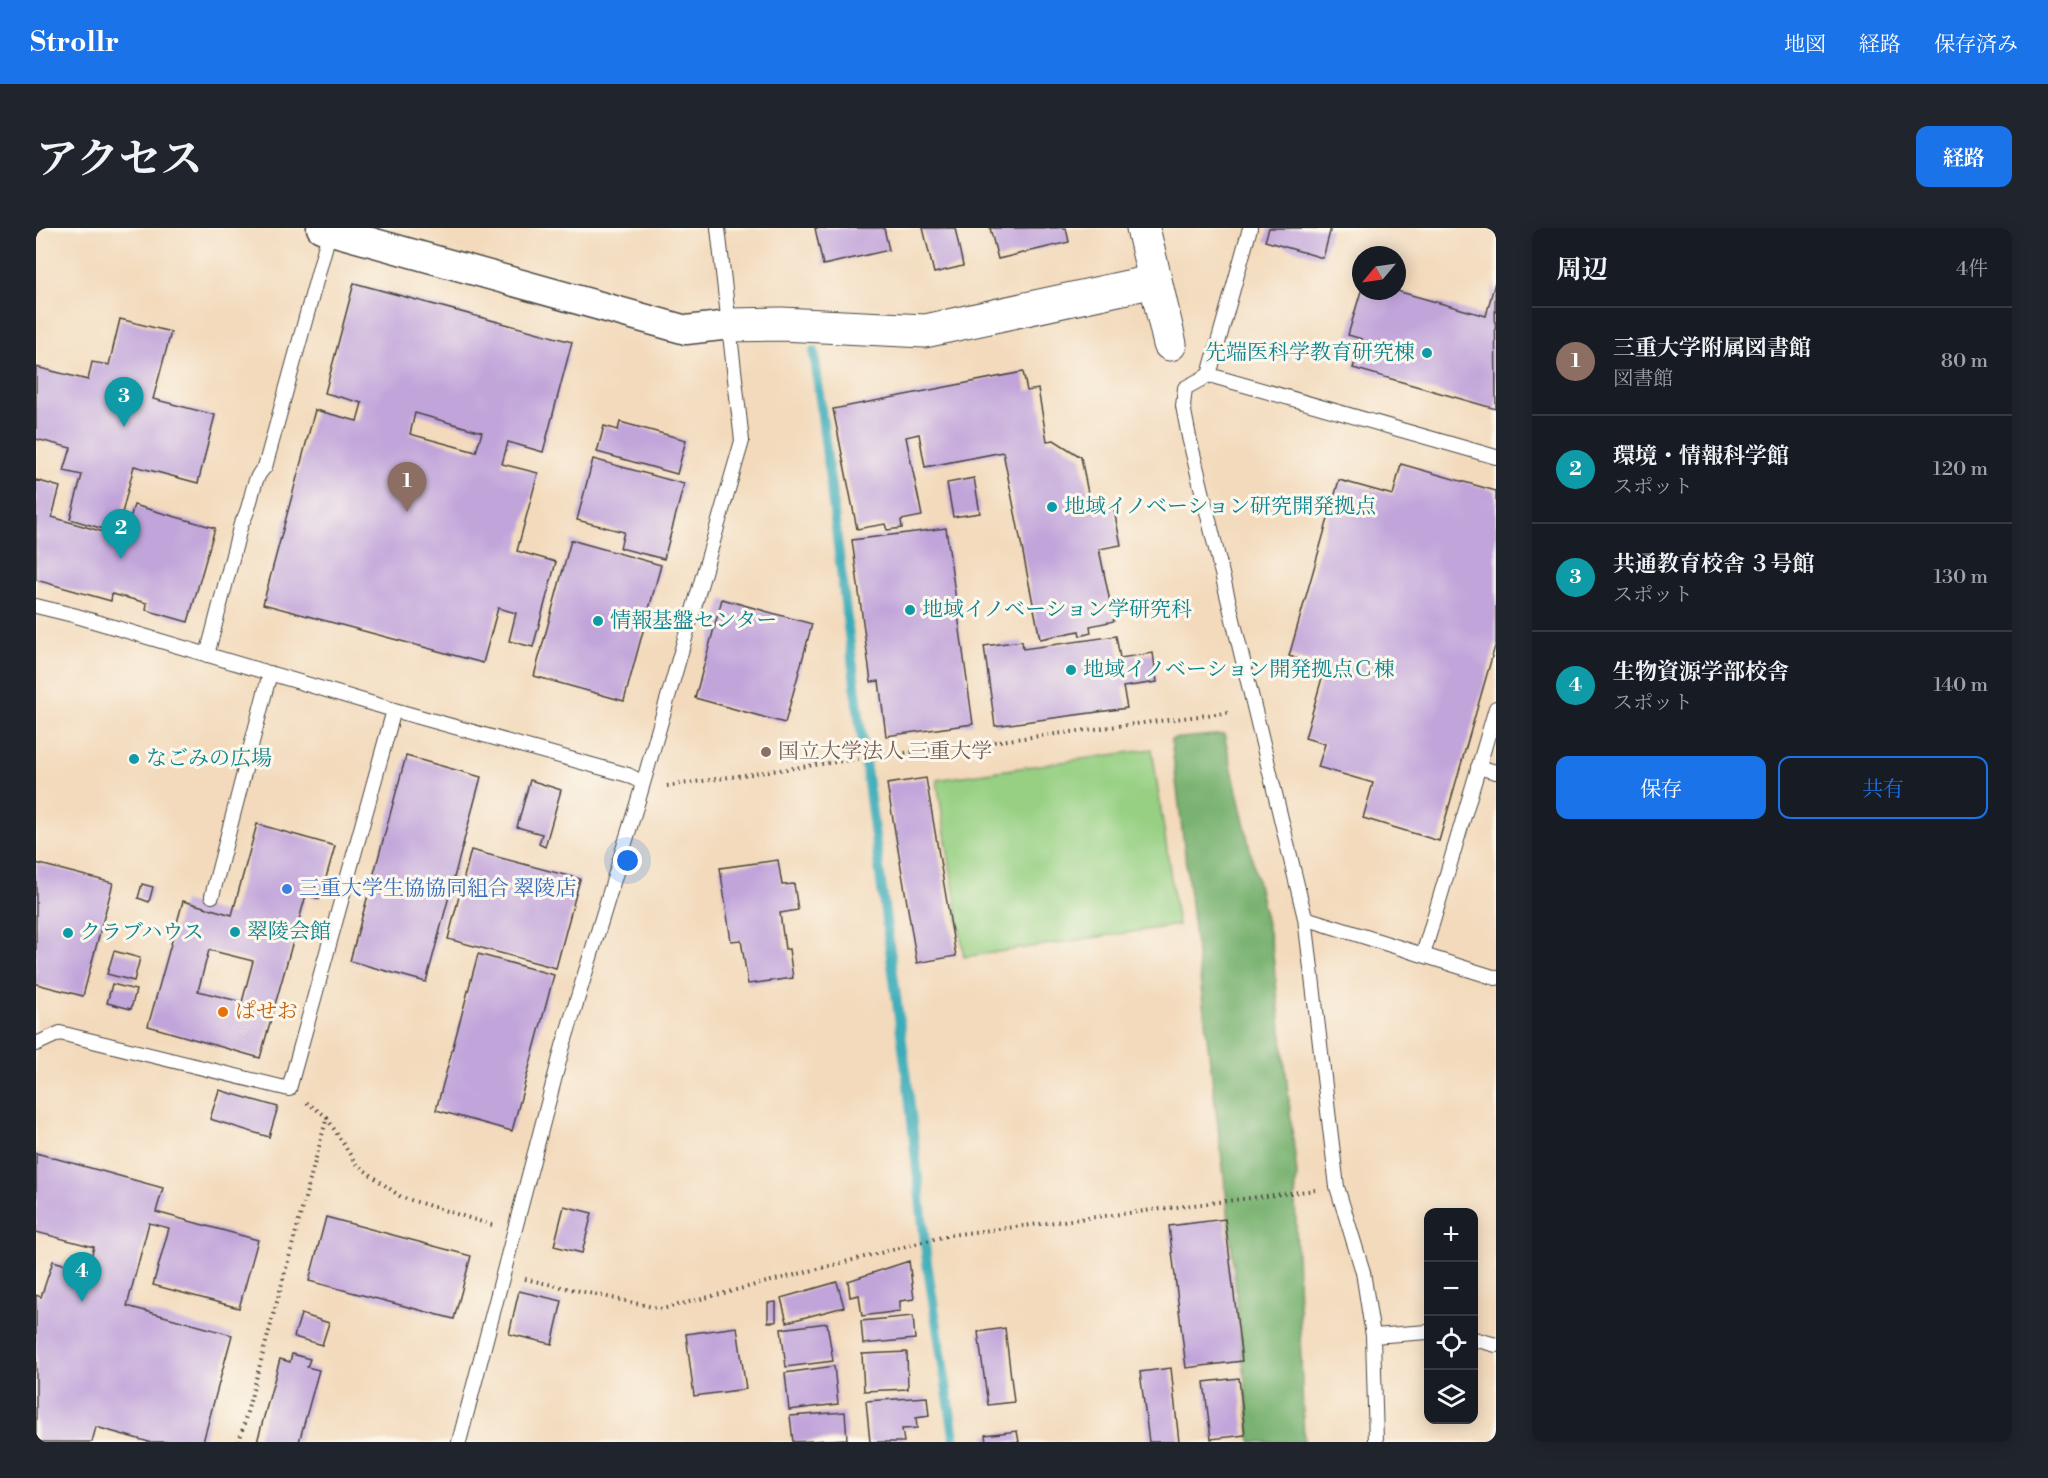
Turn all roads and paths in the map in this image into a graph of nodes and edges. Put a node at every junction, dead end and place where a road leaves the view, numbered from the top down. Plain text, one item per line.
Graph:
1 (718, 228) edge
2 (1143, 228) edge
3 (1250, 228) edge
4 (325, 229) edge
5 (1155, 281) junction
6 (730, 325) junction
7 (1170, 344) dead end
8 (1209, 375) junction
9 (1496, 457) edge
10 (36, 606) edge
11 (207, 655) junction
12 (270, 673) junction
13 (1496, 708) edge
14 (1254, 709) junction
15 (394, 710) junction
16 (1479, 767) junction
17 (1496, 772) edge
18 (643, 783) junction
19 (212, 896) dead end
20 (1305, 918) junction
21 (1423, 955) junction
22 (1496, 978) edge
23 (36, 1044) edge
24 (289, 1089) junction
25 (327, 1117) junction
26 (1337, 1187) junction
27 (513, 1232) junction
28 (504, 1274) junction
29 (1424, 1332) edge
30 (1373, 1336) junction
31 (1478, 1340) edge
32 (1496, 1345) edge
33 (238, 1442) edge
34 (459, 1442) edge
35 (1376, 1442) edge

1 - 6 lane
2 - 5 street
3 - 8 lane
4 - 6 street
4 - 11 lane
5 - 6 street
5 - 7 street
6 - 18 lane
8 - 9 lane
8 - 14 lane
10 - 11 lane
11 - 12 lane
12 - 15 lane
12 - 19 lane
13 - 16 lane
14 - 18 path
14 - 20 lane
15 - 18 lane
15 - 24 lane
16 - 17 lane
16 - 21 lane
18 - 27 lane
20 - 21 lane
20 - 26 lane
21 - 22 lane
23 - 24 lane
24 - 25 path
25 - 27 path
25 - 33 path
26 - 28 path
26 - 30 lane
27 - 28 lane
28 - 34 lane
29 - 30 lane
30 - 35 lane
31 - 32 lane

